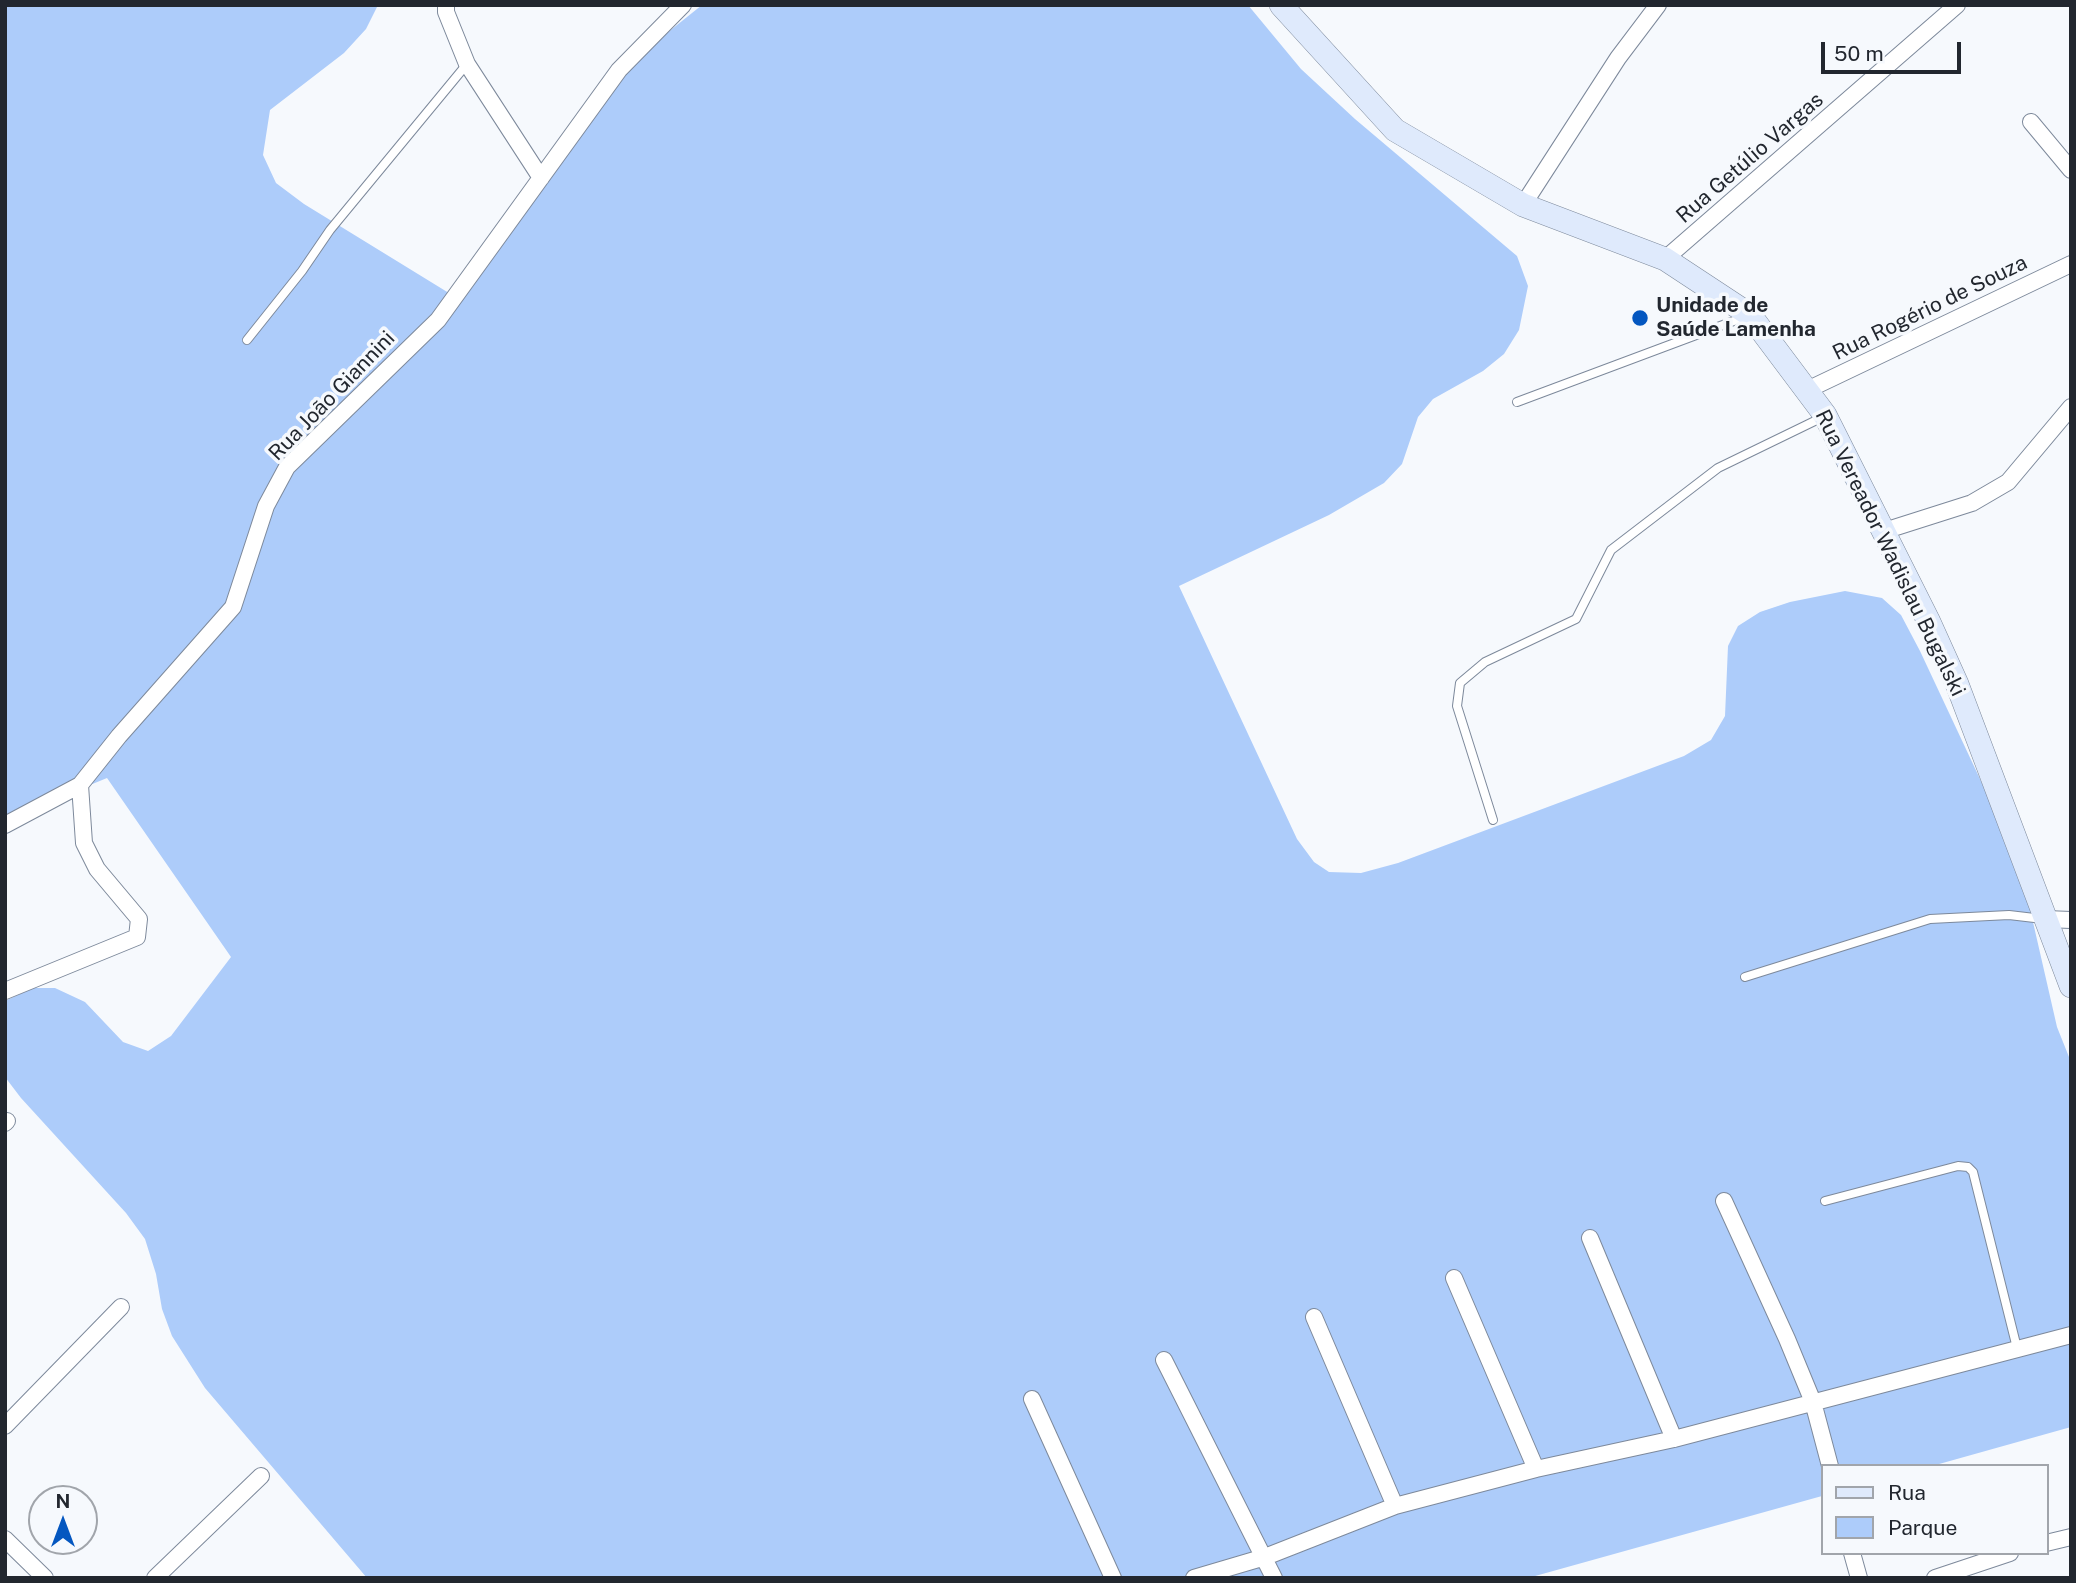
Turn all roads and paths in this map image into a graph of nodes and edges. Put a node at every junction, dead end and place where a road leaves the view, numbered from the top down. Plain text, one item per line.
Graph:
1 (446, 5) edge
2 (683, 5) edge
3 (1281, 5) edge
4 (1658, 5) edge
5 (1957, 5) edge
6 (467, 64) junction
7 (2031, 122) dead end
8 (2071, 170) edge
9 (541, 178) junction
10 (1524, 205) junction
11 (1665, 259) junction
12 (2071, 264) edge
13 (1750, 315) junction
14 (247, 340) dead end
15 (1807, 390) junction
16 (1517, 402) dead end
17 (2071, 407) edge
18 (1825, 415) junction
19 (1884, 531) junction
20 (80, 785) junction
21 (1493, 820) dead end
22 (5, 825) edge
23 (2046, 919) junction
24 (2071, 920) edge
25 (1745, 977) dead end
26 (2071, 986) edge
27 (5, 991) edge
28 (1724, 1201) dead end
29 (1825, 1201) dead end
30 (1590, 1238) dead end
31 (1454, 1279) dead end
32 (121, 1307) dead end
33 (1314, 1317) dead end
34 (2071, 1335) edge
35 (2017, 1348) junction
36 (1164, 1360) dead end
37 (1032, 1399) dead end
38 (1813, 1402) junction
39 (5, 1426) edge
40 (1674, 1439) junction
41 (1829, 1464) edge
42 (1535, 1469) junction
43 (261, 1476) dead end
44 (1395, 1506) junction
45 (2071, 1537) edge
46 (5, 1539) edge
47 (2048, 1543) edge
48 (1852, 1555) edge
49 (2004, 1555) edge
50 (1265, 1557) junction
51 (45, 1578) edge
52 (155, 1578) edge
53 (1113, 1578) edge
54 (1194, 1578) edge
55 (1274, 1578) edge
56 (1858, 1578) edge
57 (1935, 1578) edge

1 - 6 street
2 - 9 street, Rua João Giannini
3 - 10 main road, Rua Vereador Wadislau Bugalski
4 - 10 street
5 - 11 street, Rua Getúlio Vargas
6 - 9 street
6 - 14 lane
7 - 8 street
9 - 20 street, Rua João Giannini
10 - 11 main road, Rua Vereador Wadislau Bugalski
11 - 13 main road, Rua Vereador Wadislau Bugalski
12 - 15 street, Rua Rogério de Souza
13 - 15 main road, Rua Vereador Wadislau Bugalski
13 - 16 lane
15 - 18 main road, Rua Vereador Wadislau Bugalski
17 - 19 street
18 - 19 main road, Rua Vereador Wadislau Bugalski
18 - 21 lane
19 - 23 main road, Rua Vereador Wadislau Bugalski
20 - 22 street
20 - 27 street
23 - 24 street
23 - 25 lane
23 - 26 main road, Rua Vereador Wadislau Bugalski
28 - 38 street
29 - 35 lane
30 - 40 street
31 - 42 street
32 - 39 street
33 - 44 street
34 - 35 street
35 - 38 street
36 - 50 street
37 - 53 street
38 - 40 street
38 - 41 street
40 - 42 street
42 - 44 street
43 - 52 street
44 - 50 street
45 - 47 street
46 - 51 street
48 - 56 street
49 - 57 street
50 - 54 street
50 - 55 street

